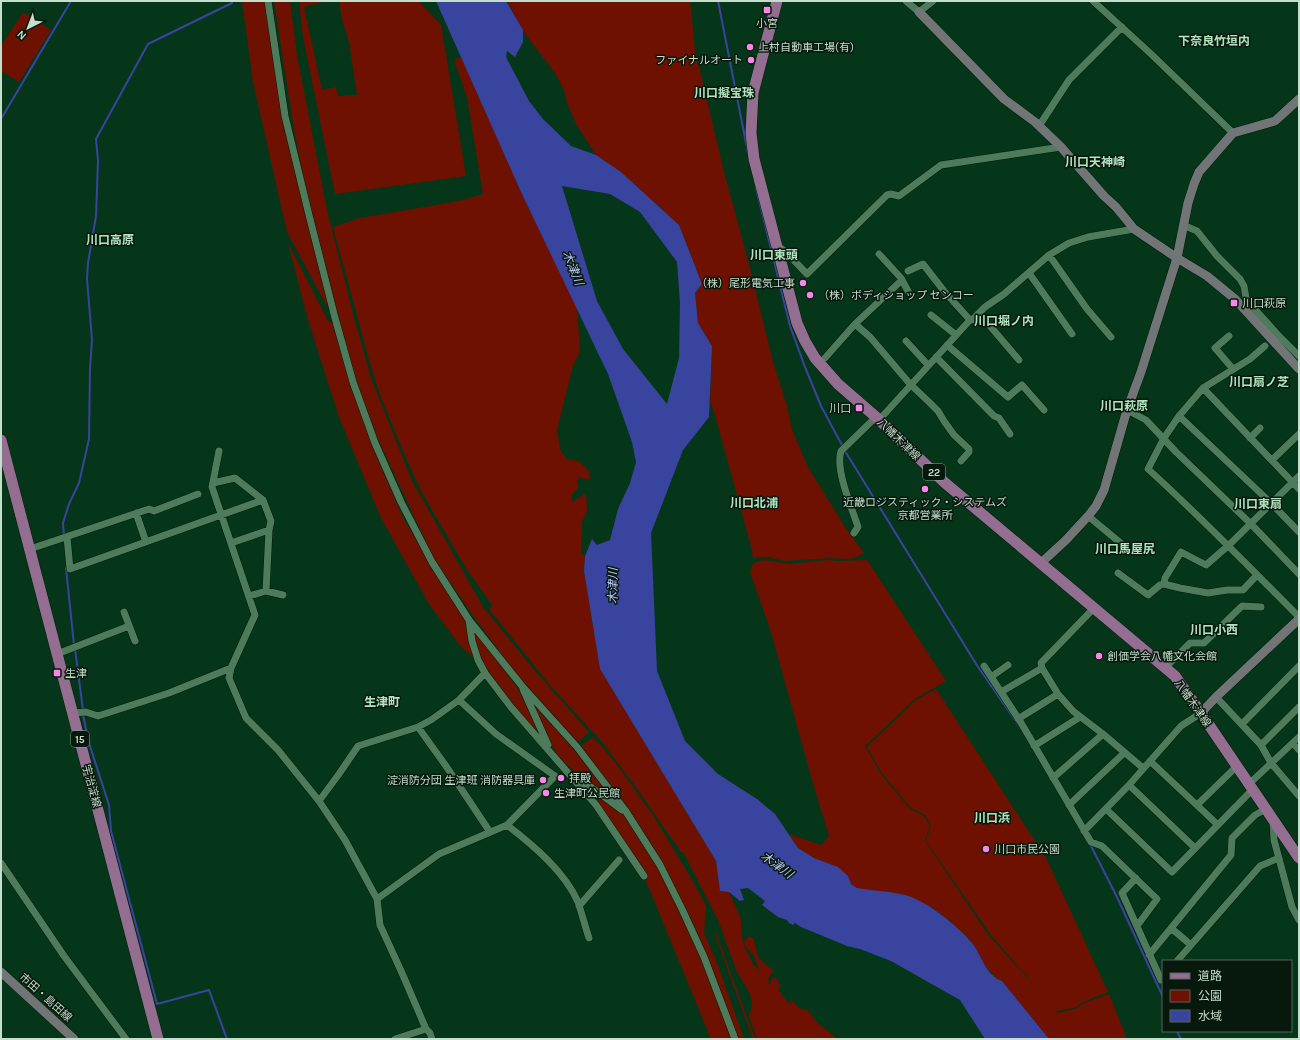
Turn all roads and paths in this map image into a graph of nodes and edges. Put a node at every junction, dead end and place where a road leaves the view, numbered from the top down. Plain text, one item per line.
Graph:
1 (268, 1) edge
2 (777, 1) edge
3 (906, 1) edge
4 (933, 1) edge
5 (1093, 1) edge
6 (919, 12) junction
7 (1122, 28) junction
8 (1299, 99) edge
9 (1039, 126) junction
10 (1233, 133) junction
11 (1061, 147) junction
12 (1183, 225) junction
13 (1134, 229) junction
14 (776, 246) junction
15 (879, 254) dead end
16 (1049, 255) junction
17 (920, 258) dead end
18 (1176, 258) junction
19 (908, 271) junction
20 (1028, 272) junction
21 (902, 279) junction
22 (908, 293) dead end
23 (979, 313) junction
24 (931, 315) dead end
25 (970, 320) junction
26 (855, 324) junction
27 (1072, 334) dead end
28 (956, 335) junction
29 (1229, 336) dead end
30 (1111, 338) dead end
31 (906, 341) dead end
32 (947, 345) junction
33 (1265, 346) dead end
34 (1299, 356) edge
35 (936, 357) junction
36 (825, 358) dead end
37 (1019, 360) dead end
38 (928, 365) junction
39 (1233, 369) junction
40 (1299, 369) edge
41 (910, 384) junction
42 (1203, 388) junction
43 (1044, 410) dead end
44 (1127, 410) junction
45 (1179, 416) junction
46 (877, 419) junction
47 (1260, 428) dead end
48 (1010, 434) dead end
49 (1299, 434) edge
50 (1164, 438) junction
51 (1250, 438) junction
52 (1, 440) edge
53 (219, 451) dead end
54 (1272, 460) junction
55 (961, 461) dead end
56 (1299, 476) edge
57 (1293, 482) junction
58 (213, 483) junction
59 (1299, 489) edge
60 (198, 494) dead end
61 (263, 500) junction
62 (1270, 503) junction
63 (136, 513) junction
64 (222, 515) junction
65 (1088, 516) junction
66 (1250, 523) junction
67 (269, 530) junction
68 (1299, 532) edge
69 (854, 533) dead end
70 (67, 536) junction
71 (146, 542) junction
72 (231, 543) junction
73 (1123, 545) dead end
74 (1229, 545) junction
75 (30, 549) junction
76 (1040, 563) junction
77 (1118, 573) dead end
78 (1299, 574) edge
79 (1257, 575) junction
80 (1164, 584) junction
81 (266, 591) junction
82 (283, 594) dead end
83 (249, 596) junction
84 (1261, 607) dead end
85 (1094, 608) junction
86 (124, 612) dead end
87 (1299, 618) edge
88 (470, 620) junction
89 (129, 626) junction
90 (135, 641) dead end
91 (57, 654) junction
92 (1008, 665) dead end
93 (984, 666) dead end
94 (1299, 666) edge
95 (231, 668) junction
96 (1042, 668) junction
97 (1165, 668) junction
98 (485, 673) junction
99 (991, 677) junction
100 (522, 686) junction
101 (1001, 692) junction
102 (1058, 694) junction
103 (1216, 697) junction
104 (459, 700) junction
105 (1299, 707) edge
106 (73, 713) junction
107 (1201, 713) junction
108 (1080, 717) junction
109 (1018, 718) junction
110 (1242, 724) junction
111 (418, 727) junction
112 (1103, 734) junction
113 (1299, 737) edge
114 (1293, 743) junction
115 (1261, 745) junction
116 (1034, 746) junction
117 (1299, 750) edge
118 (1124, 753) junction
119 (1150, 761) junction
120 (559, 762) junction
121 (1271, 763) junction
122 (1237, 766) junction
123 (1143, 768) junction
124 (555, 776) junction
125 (1053, 778) junction
126 (1129, 785) junction
127 (1251, 787) junction
128 (1299, 796) edge
129 (319, 801) junction
130 (1069, 805) junction
131 (1198, 805) junction
132 (1106, 809) junction
133 (1266, 809) junction
134 (625, 810) junction
135 (1273, 819) junction
136 (1218, 824) junction
137 (507, 825) junction
138 (1084, 831) junction
139 (490, 832) junction
140 (1195, 848) junction
141 (1279, 858) junction
142 (1299, 858) edge
143 (619, 860) dead end
144 (1, 862) edge
145 (644, 876) dead end
146 (1136, 878) junction
147 (377, 900) junction
148 (579, 906) junction
149 (1299, 920) edge
150 (1137, 926) junction
151 (1171, 928) junction
152 (589, 938) dead end
153 (1191, 945) junction
154 (1149, 954) junction
155 (1178, 960) edge
156 (1, 972) edge
157 (1162, 978) edge
158 (426, 1030) junction
159 (74, 1039) edge
160 (126, 1039) edge
161 (158, 1039) edge
162 (395, 1039) edge
163 (432, 1039) edge
164 (735, 1039) edge

1 - 88 street
2 - 14 main road, 八幡木津線 / 22
3 - 6 street
4 - 6 street
5 - 7 street
6 - 9 street
7 - 9 street
7 - 10 street
8 - 10 street
9 - 11 street
10 - 12 street
11 - 13 street
11 - 14 street
12 - 18 street
12 - 34 street
13 - 16 street
13 - 18 street
14 - 46 main road, 八幡木津線 / 22
15 - 21 street
16 - 20 street
16 - 30 street
17 - 19 street
18 - 40 street
18 - 44 street
19 - 21 street
19 - 25 street
20 - 23 street
20 - 27 street
21 - 22 street
21 - 26 street
23 - 25 street
23 - 37 street
24 - 28 street
25 - 28 street
26 - 36 street
26 - 41 street
28 - 32 street
29 - 39 street
31 - 38 street
32 - 35 street
32 - 43 street
33 - 39 street
35 - 38 street
35 - 48 street
38 - 41 street
39 - 42 street
41 - 46 street
41 - 55 street
42 - 45 street
42 - 51 street
44 - 50 street
44 - 65 street
45 - 50 street
45 - 62 street
46 - 69 street
46 - 76 main road, 八幡木津線 / 22
47 - 51 street
49 - 54 street
50 - 66 street
50 - 74 street
51 - 54 street
52 - 75 main road, 宇治淀線 / 15
53 - 58 street
54 - 57 street
56 - 57 street
57 - 59 street
57 - 62 street
58 - 61 street
58 - 64 street
60 - 63 street
61 - 64 street
61 - 67 street
62 - 66 street
62 - 68 street
63 - 70 street
63 - 71 street
64 - 71 street
64 - 72 street
65 - 73 street
65 - 76 street
66 - 74 street
66 - 78 street
67 - 72 street
67 - 81 street
70 - 71 street
70 - 75 street
72 - 83 street
74 - 79 street
74 - 80 street
75 - 91 main road, 宇治淀線 / 15
76 - 85 main road, 八幡木津線 / 22
77 - 80 street
79 - 80 street
79 - 87 street
81 - 82 street
81 - 83 street
83 - 95 street
84 - 97 street
85 - 96 street
85 - 97 main road, 八幡木津線 / 22
86 - 89 street
87 - 103 street
88 - 98 street
88 - 100 street
89 - 90 street
89 - 91 street
91 - 106 main road, 宇治淀線 / 15
92 - 99 street
93 - 99 street
94 - 110 street
95 - 106 street
95 - 129 street
96 - 101 street
96 - 102 street
97 - 107 main road, 八幡木津線 / 22
98 - 104 street
98 - 120 street
99 - 101 street
100 - 120 street
100 - 134 street
101 - 109 street
102 - 108 street
102 - 109 street
103 - 107 street
103 - 110 street
104 - 111 street
104 - 124 street
105 - 115 street
106 - 161 main road, 宇治淀線 / 15
107 - 119 street
107 - 122 main road, 八幡木津線 / 22
108 - 112 street
108 - 116 street
109 - 116 street
110 - 115 street
111 - 129 street
111 - 139 street
112 - 118 street
112 - 125 street
113 - 114 street
114 - 117 street
114 - 121 street
115 - 121 street
116 - 125 street
118 - 123 street
118 - 130 street
119 - 123 street
119 - 131 street
120 - 124 street
120 - 134 street
120 - 145 street
121 - 127 street
121 - 128 street
122 - 127 main road, 八幡木津線 / 22
122 - 131 street
123 - 126 street
124 - 137 street
125 - 130 street
126 - 132 street
126 - 140 street
127 - 133 main road, 八幡木津線 / 22
127 - 136 street
129 - 147 street
130 - 138 street
131 - 136 street
132 - 138 street
132 - 140 street
133 - 135 main road, 八幡木津線 / 22
133 - 151 street
134 - 164 street
135 - 141 street
135 - 142 main road, 八幡木津線 / 22
136 - 140 street
137 - 139 street
137 - 148 street
138 - 146 street
139 - 147 street
141 - 149 street
141 - 153 street
143 - 148 street
144 - 160 street
146 - 150 street
146 - 150 street
147 - 158 street
148 - 152 street
150 - 154 street
151 - 153 street
151 - 154 street
153 - 155 street
154 - 157 street
156 - 159 street, 市田・島田線
158 - 162 street
158 - 163 street

